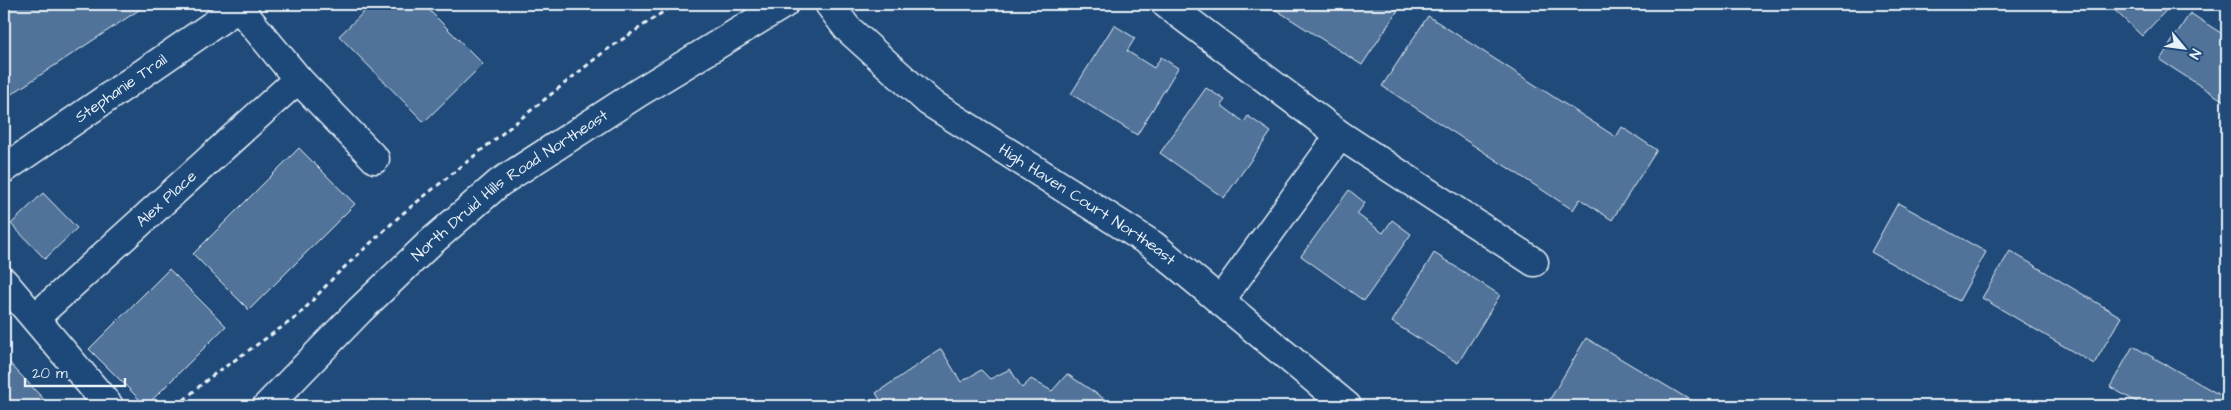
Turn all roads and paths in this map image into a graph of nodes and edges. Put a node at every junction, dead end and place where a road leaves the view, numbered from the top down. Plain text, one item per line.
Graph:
1 (675, 4) edge
2 (784, 4) edge
3 (830, 4) edge
4 (1166, 4) edge
5 (238, 5) edge
6 (298, 79) junction
7 (1340, 135) junction
8 (375, 159) dead end
9 (4, 169) edge
10 (1534, 262) dead end
11 (4, 282) edge
12 (1220, 301) junction
13 (36, 317) junction
14 (109, 406) edge
15 (177, 406) edge
16 (266, 406) edge
17 (1347, 406) edge

1 - 15 path
2 - 16 street, North Druid Hills Road Northeast
3 - 12 street, High Haven Court Northeast
4 - 7 street
5 - 6 street
5 - 9 street, Stephanie Trail
6 - 8 street
6 - 13 street, Alex Place
7 - 10 street
7 - 12 street
11 - 13 street
12 - 17 street, High Haven Court Northeast
13 - 14 street

